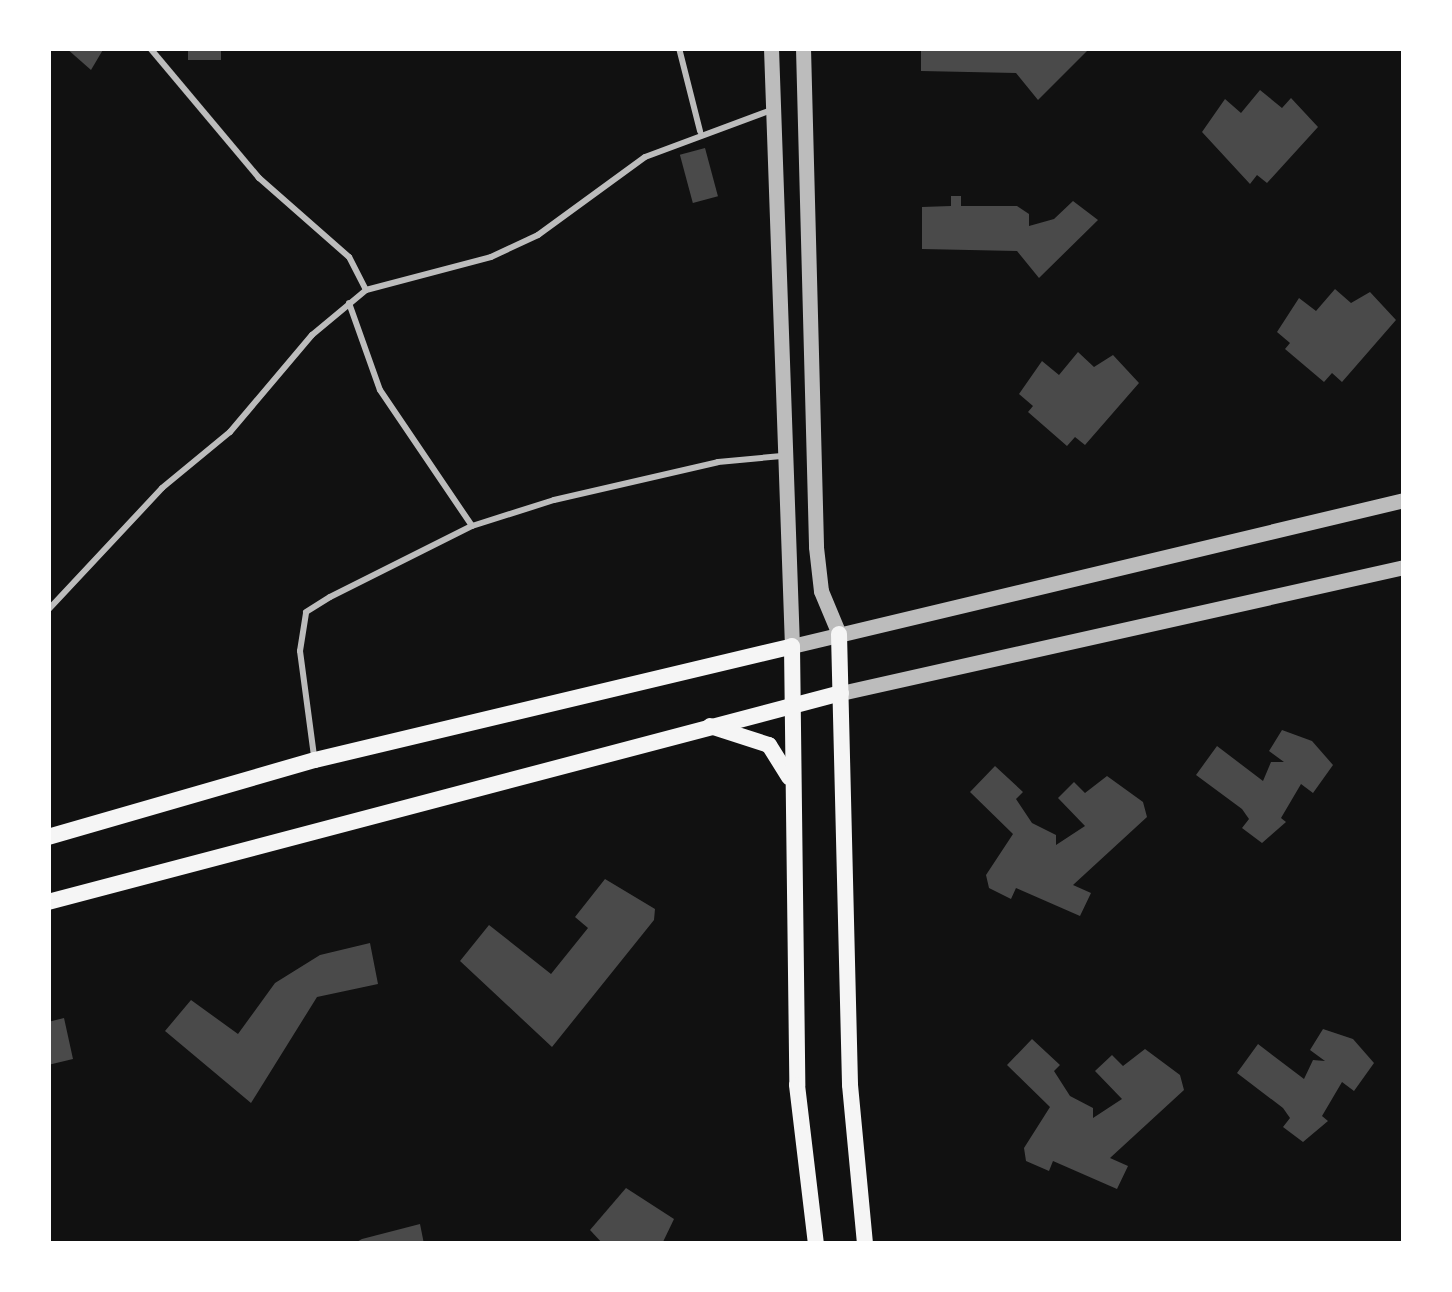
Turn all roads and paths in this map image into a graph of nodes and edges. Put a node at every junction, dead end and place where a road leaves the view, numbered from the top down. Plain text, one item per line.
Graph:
1 (150, 48) edge
2 (679, 48) edge
3 (771, 48) edge
4 (803, 48) edge
5 (772, 110) junction
6 (700, 131) junction
7 (366, 290) junction
8 (349, 303) junction
9 (782, 455) junction
10 (1404, 500) edge
11 (472, 526) junction
12 (1404, 567) edge
13 (48, 610) edge
14 (839, 634) junction
15 (792, 646) junction
16 (841, 693) junction
17 (793, 704) junction
18 (705, 724) junction
19 (315, 760) junction
20 (794, 789) junction
21 (48, 837) edge
22 (48, 902) edge
23 (816, 1244) edge
24 (866, 1244) edge

1 - 7 lane
2 - 6 lane
3 - 5 street
4 - 14 street
5 - 6 lane
5 - 9 street
6 - 7 lane
7 - 8 lane
8 - 11 lane
8 - 13 lane
9 - 11 lane
9 - 15 street
10 - 14 street
11 - 19 lane
12 - 16 street
14 - 15 street
14 - 16 main road
15 - 17 main road
15 - 19 main road
16 - 17 main road
16 - 24 main road
17 - 18 main road
17 - 20 main road
18 - 20 main road
18 - 22 main road
19 - 21 main road
20 - 23 main road

